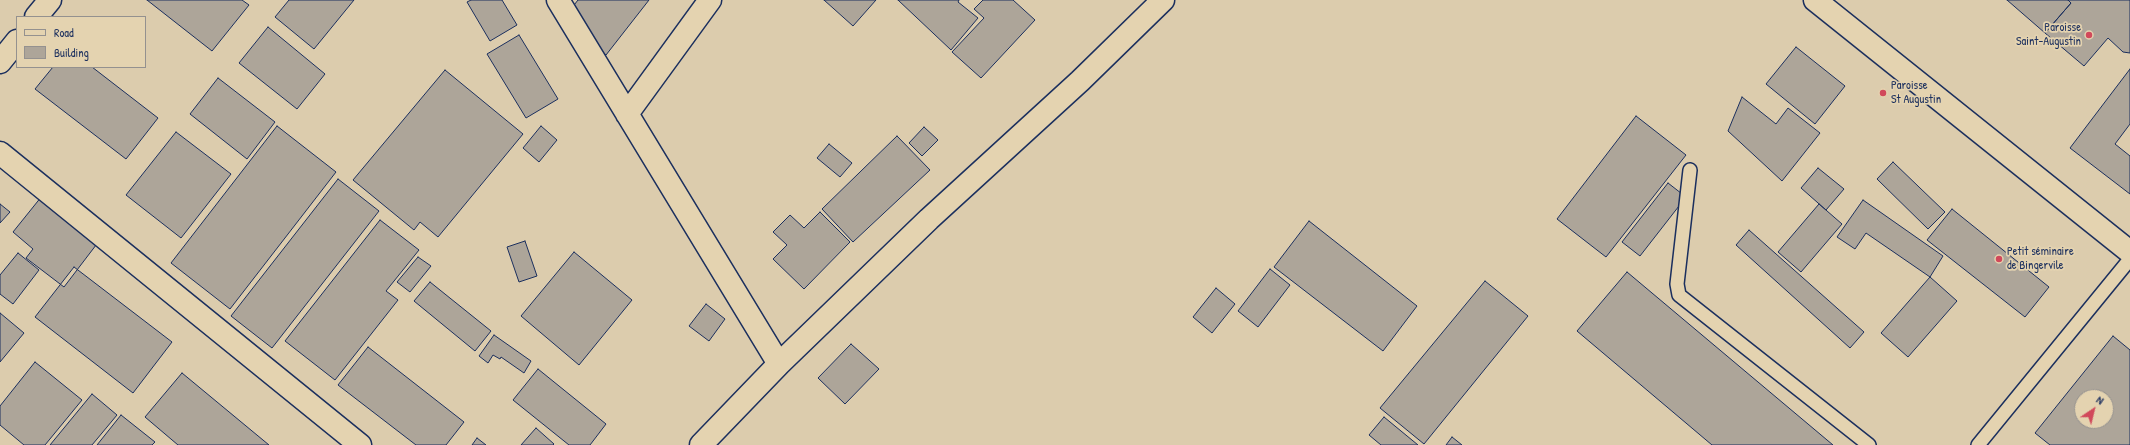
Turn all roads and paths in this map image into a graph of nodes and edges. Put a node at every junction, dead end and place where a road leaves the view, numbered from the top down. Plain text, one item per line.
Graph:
1 (50, 0) edge
2 (558, 0) edge
3 (710, 0) edge
4 (1163, 0) edge
5 (1816, 0) edge
6 (37, 16) edge
7 (16, 42) edge
8 (0, 62) edge
9 (627, 114) junction
10 (0, 153) edge
11 (1690, 170) dead end
12 (2130, 252) edge
13 (2130, 259) edge
14 (780, 364) junction
15 (360, 445) edge
16 (702, 445) edge
17 (1869, 445) edge
18 (1978, 445) edge

1 - 6 street
2 - 9 street
3 - 9 street
4 - 14 street
5 - 12 street
7 - 8 street
9 - 14 street
10 - 15 street
11 - 17 lane
13 - 18 lane
14 - 16 street

